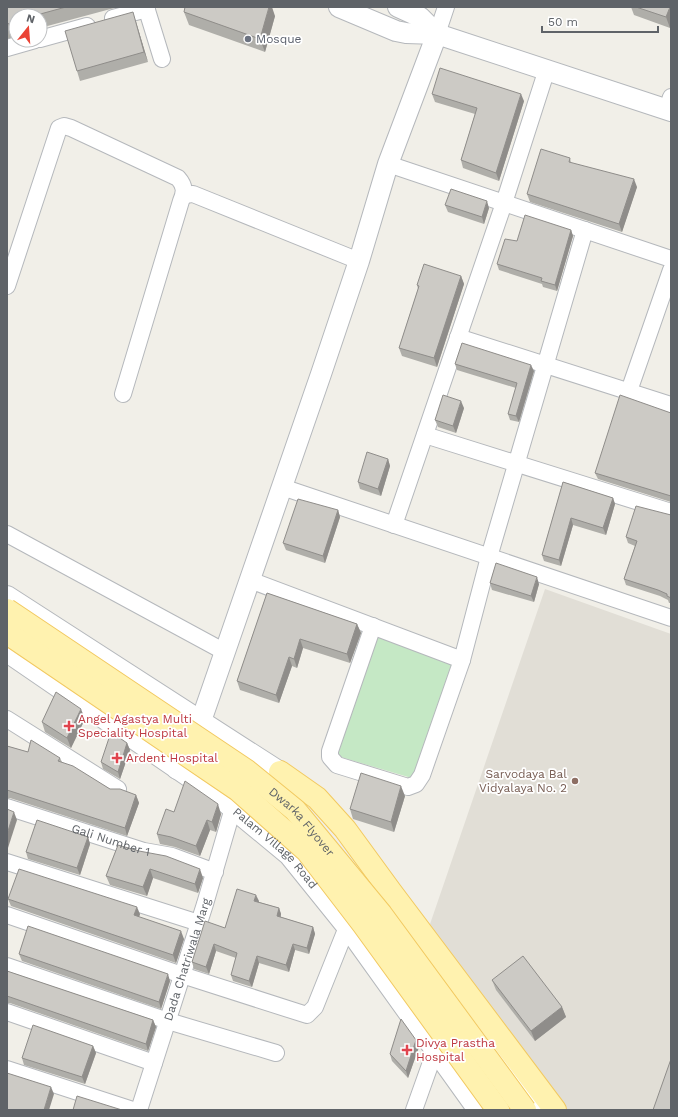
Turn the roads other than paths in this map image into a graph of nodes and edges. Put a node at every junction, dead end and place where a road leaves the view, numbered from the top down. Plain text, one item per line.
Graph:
1 (339, 7) edge
2 (398, 7) edge
3 (446, 7) edge
4 (147, 8) edge
5 (437, 34) junction
6 (48, 37) edge
7 (162, 59) dead end
8 (547, 69) junction
9 (670, 105) edge
10 (388, 164) junction
11 (184, 195) junction
12 (504, 203) junction
13 (585, 230) junction
14 (671, 259) edge
15 (359, 261) junction
16 (671, 270) edge
17 (7, 286) edge
18 (458, 337) junction
19 (544, 365) junction
20 (629, 391) junction
21 (123, 394) dead end
22 (671, 405) edge
23 (425, 435) junction
24 (517, 464) junction
25 (282, 487) junction
26 (671, 512) edge
27 (394, 525) junction
28 (7, 534) edge
29 (489, 557) junction
30 (250, 580) junction
31 (7, 596) edge
32 (7, 610) edge
33 (671, 618) edge
34 (373, 626) junction
35 (7, 633) edge
36 (7, 652) edge
37 (225, 652) junction
38 (462, 660) junction
39 (7, 719) edge
40 (202, 721) junction
41 (177, 769) junction
42 (280, 772) junction
43 (118, 789) edge
44 (7, 807) edge
45 (233, 808) junction
46 (7, 862) edge
47 (214, 872) junction
48 (7, 914) edge
49 (199, 923) junction
50 (347, 927) junction
51 (7, 966) edge
52 (182, 975) junction
53 (7, 1012) edge
54 (168, 1020) junction
55 (436, 1050) junction
56 (276, 1053) dead end
57 (154, 1062) junction
58 (7, 1069) edge
59 (474, 1108) edge
60 (133, 1110) edge
61 (139, 1110) edge
62 (414, 1110) edge
63 (498, 1110) edge
64 (525, 1110) edge
65 (538, 1110) edge
66 (555, 1110) edge

1 - 5 street
2 - 5 street
3 - 5 street
4 - 6 street
4 - 7 street
5 - 8 street
5 - 10 street
8 - 9 street
8 - 12 street
10 - 12 street
10 - 15 street
11 - 15 street
11 - 17 street
11 - 21 street
12 - 13 street
12 - 18 street
13 - 14 street
13 - 19 street
15 - 25 street
16 - 20 street
18 - 19 street
18 - 23 street
19 - 20 street
19 - 24 street
20 - 22 street
23 - 24 street
23 - 27 street
24 - 26 street
24 - 29 street
25 - 27 street
25 - 30 street
27 - 29 street
28 - 37 street
29 - 33 street
29 - 38 street
30 - 34 street
30 - 37 street
31 - 40 street
32 - 64 main road, Dwarka Flyover, bridge
34 - 38 street
34 - 38 street
35 - 63 main road, Dwarka Flyover, bridge
36 - 41 street, Palam Village Road
37 - 40 street
39 - 43 street
40 - 41 street
40 - 42 street
41 - 45 street, Palam Village Road
42 - 65 street
42 - 66 main road
44 - 47 street, Gali Number 1
45 - 47 street, Dada Chatriwala Marg
45 - 50 street, Palam Village Road
46 - 49 street
47 - 49 street, Dada Chatriwala Marg
48 - 52 street
49 - 52 street, Dada Chatriwala Marg
50 - 52 street
50 - 55 street, Palam Village Road
51 - 54 street
52 - 54 street, Dada Chatriwala Marg
53 - 57 street
54 - 56 street
54 - 57 street, Dada Chatriwala Marg
55 - 59 street, Palam Village Road
55 - 62 street
57 - 61 street, Dada Chatriwala Marg
58 - 60 street

